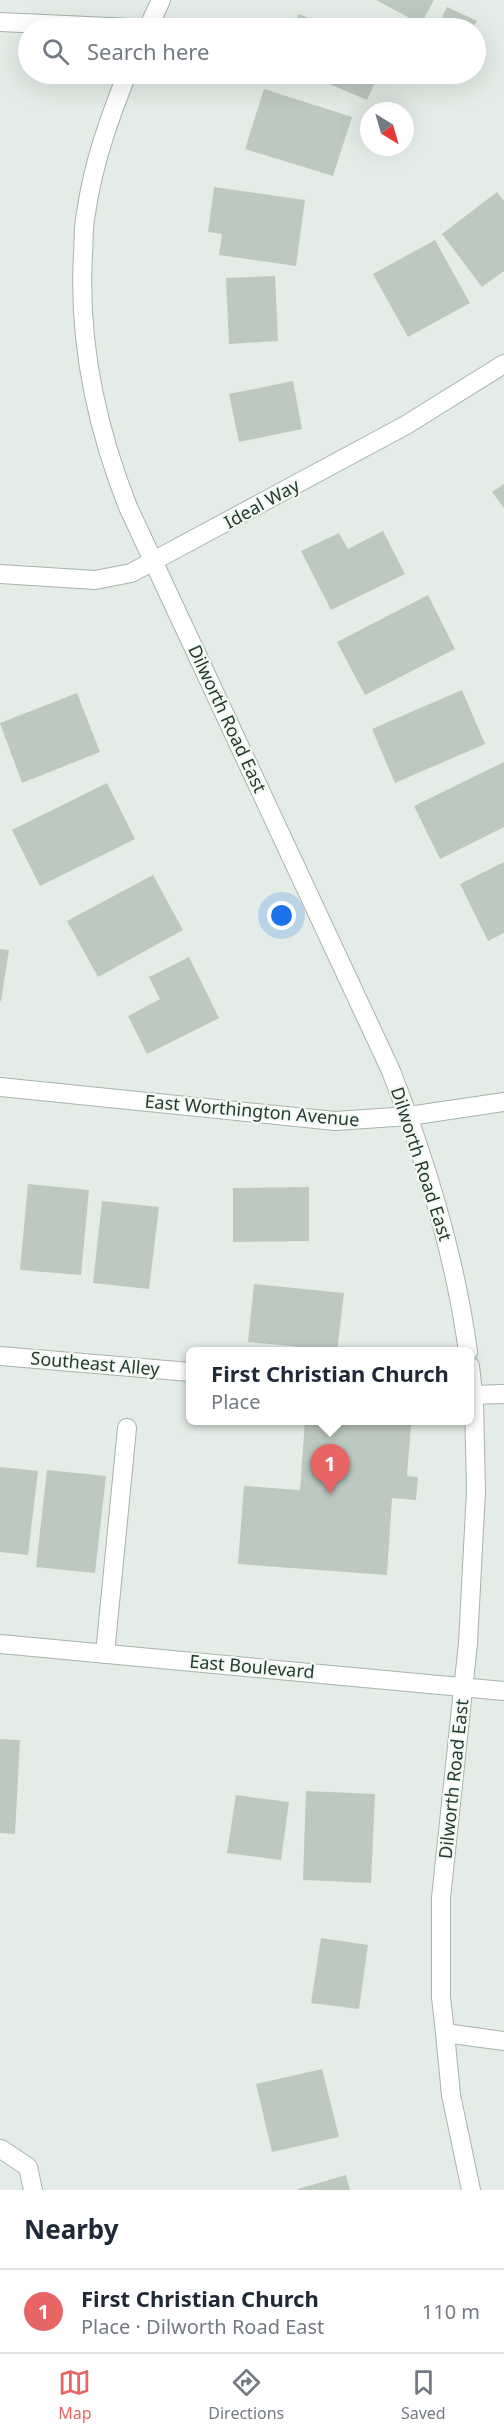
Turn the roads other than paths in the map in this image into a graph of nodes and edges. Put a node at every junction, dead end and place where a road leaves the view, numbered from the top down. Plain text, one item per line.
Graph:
1 (161, 0) edge
2 (153, 18) edge
3 (0, 22) edge
4 (18, 23) edge
5 (123, 84) edge
6 (504, 364) edge
7 (154, 562) junction
8 (0, 574) edge
9 (0, 1087) edge
10 (504, 1102) edge
11 (409, 1116) junction
12 (467, 1347) edge
13 (0, 1356) edge
14 (186, 1372) edge
15 (504, 1394) edge
16 (474, 1395) edge
17 (473, 1425) edge
18 (127, 1428) dead end
19 (0, 1644) edge
20 (105, 1653) junction
21 (463, 1686) junction
22 (504, 1691) edge
23 (445, 2033) junction
24 (504, 2041) edge
25 (1, 2149) edge
26 (33, 2190) edge
27 (471, 2190) edge

1 - 2 street
3 - 4 street
5 - 7 street, Dilworth Road East
6 - 7 street, Ideal Way
7 - 8 street, Ideal Way
7 - 11 street, Dilworth Road East
9 - 11 street, East Worthington Avenue
10 - 11 street, East Worthington Avenue
11 - 12 street, Dilworth Road East
13 - 14 street, Southeast Alley
15 - 16 street
17 - 21 street, Dilworth Road East
18 - 20 street
19 - 20 street, East Boulevard
20 - 21 street, East Boulevard
21 - 22 street, East Boulevard
21 - 23 street, Dilworth Road East
23 - 24 street
23 - 27 street, Dilworth Road East
25 - 26 street

